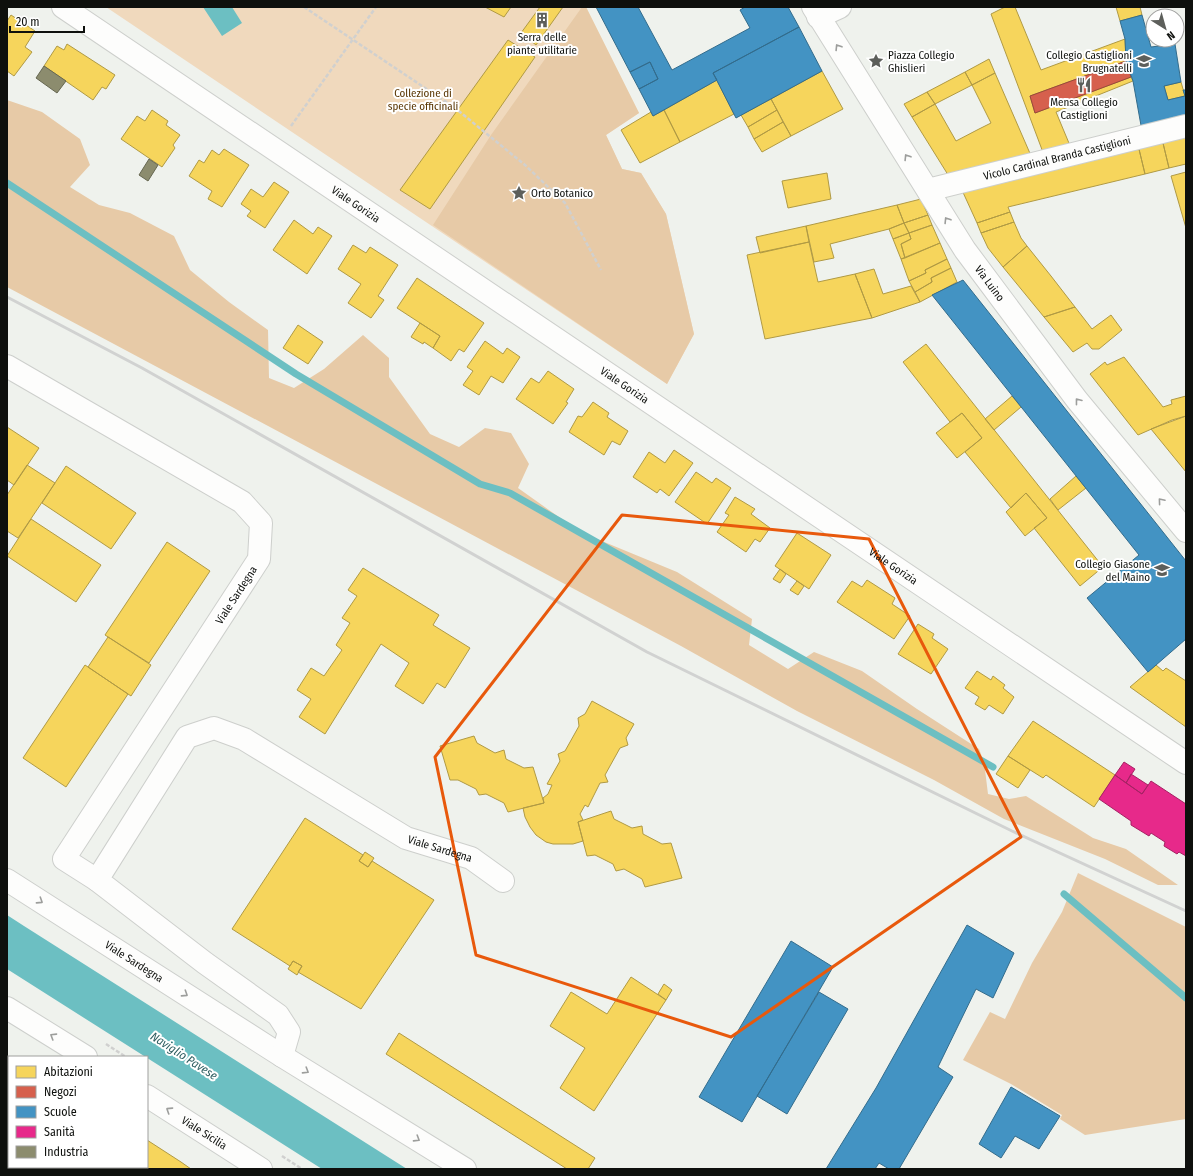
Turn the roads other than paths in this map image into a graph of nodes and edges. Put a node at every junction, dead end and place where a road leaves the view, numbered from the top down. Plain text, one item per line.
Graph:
1 (63, 7) edge
2 (840, 7) edge
3 (815, 12) edge
4 (1186, 126) edge
5 (928, 190) junction
6 (7, 366) edge
7 (1186, 531) edge
8 (1186, 763) edge
9 (7, 880) edge
10 (97, 880) junction
11 (503, 881) dead end
12 (7, 1008) edge
13 (84, 1056) edge
14 (282, 1056) junction
15 (148, 1097) edge
16 (261, 1169) edge
17 (465, 1169) edge

1 - 8 street, Viale Gorizia
2 - 3 street
5 -> 3 street, Via Luino
4 - 5 street, Vicolo Cardinal Branda Castiglioni
7 -> 5 street, Via Luino
6 - 10 street, Viale Sardegna
9 -> 14 street, Viale Sardegna
10 - 11 street, Viale Sardegna
10 - 14 street, Viale Sardegna
13 -> 12 street
14 -> 17 street, Viale Sardegna
16 -> 15 street, Viale Sicilia

